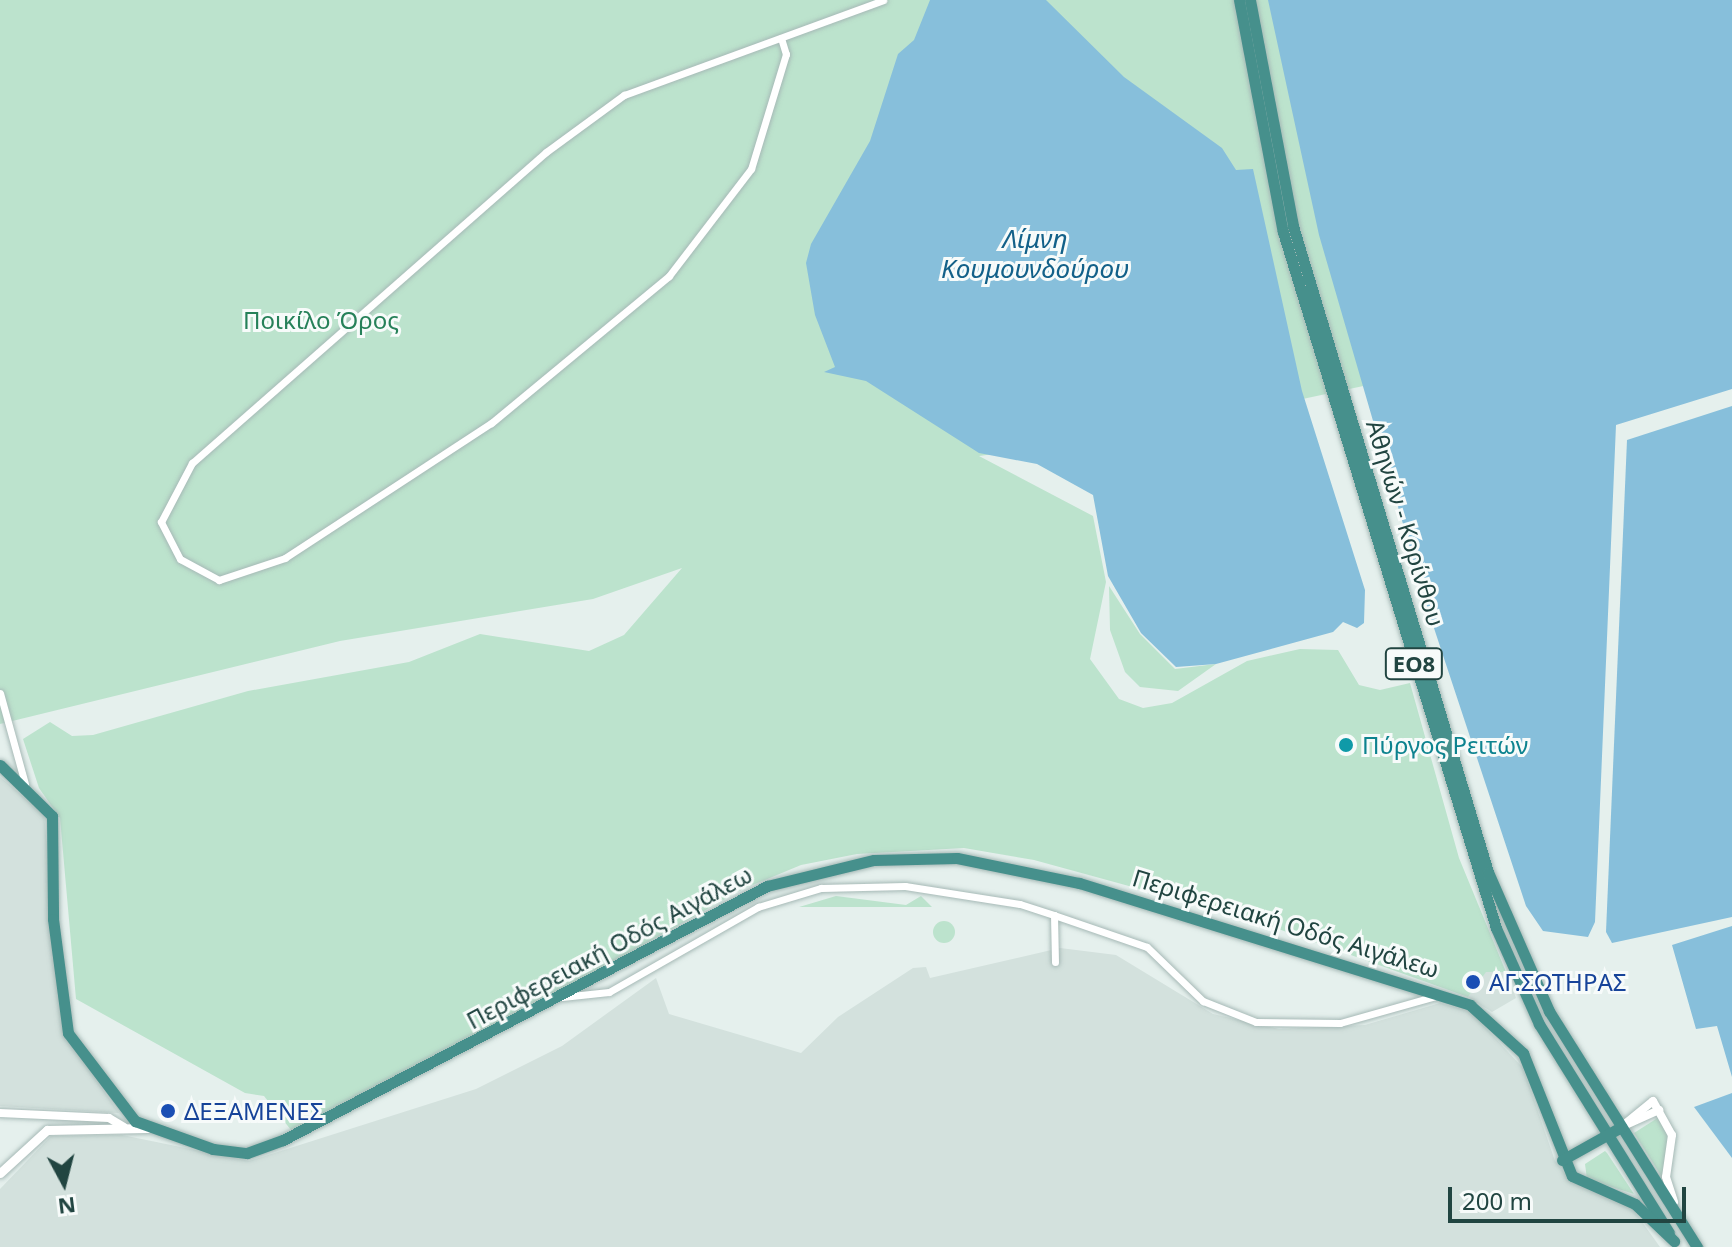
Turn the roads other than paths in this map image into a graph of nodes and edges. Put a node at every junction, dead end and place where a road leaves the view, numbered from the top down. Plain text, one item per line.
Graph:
1 (883, 0) edge
2 (1239, 0) edge
3 (1250, 0) edge
4 (781, 38) junction
5 (0, 693) edge
6 (0, 765) edge
7 (25, 784) junction
8 (1054, 915) junction
9 (1055, 962) dead end
10 (1444, 994) junction
11 (562, 997) junction
12 (1659, 1110) junction
13 (0, 1113) edge
14 (124, 1127) junction
15 (1621, 1127) junction
16 (149, 1128) junction
17 (1607, 1136) junction
18 (1562, 1160) junction
19 (2, 1169) edge
20 (1683, 1226) junction
21 (1676, 1244) edge
22 (1697, 1247) edge

1 - 4 street
2 - 17 highway, Αθηνών - Κορίνθου / ΕΟ8
3 - 15 highway, Αθηνών - Κορίνθου / ΕΟ8
4 - 4 street
5 - 7 street
6 - 7 highway, Περιφερειακή Οδός Αιγάλεω
7 - 16 highway, Περιφερειακή Οδός Αιγάλεω
8 - 9 street
8 - 10 street
8 - 11 street
10 - 11 highway, Περιφερειακή Οδός Αιγάλεω
10 - 18 highway, Περιφερειακή Οδός Αιγάλεω
11 - 16 highway, Περιφερειακή Οδός Αιγάλεω
12 - 15 street
12 - 15 street
12 - 20 street
13 - 14 street
14 - 16 main road
14 - 19 main road
15 - 17 highway
15 - 20 highway, Αθηνών - Κορίνθου / ΕΟ8
17 - 18 highway
17 - 21 highway, Αθηνών - Κορίνθου / ΕΟ8
18 - 21 highway
20 - 22 highway, Αθηνών - Κορίνθου / ΕΟ8

